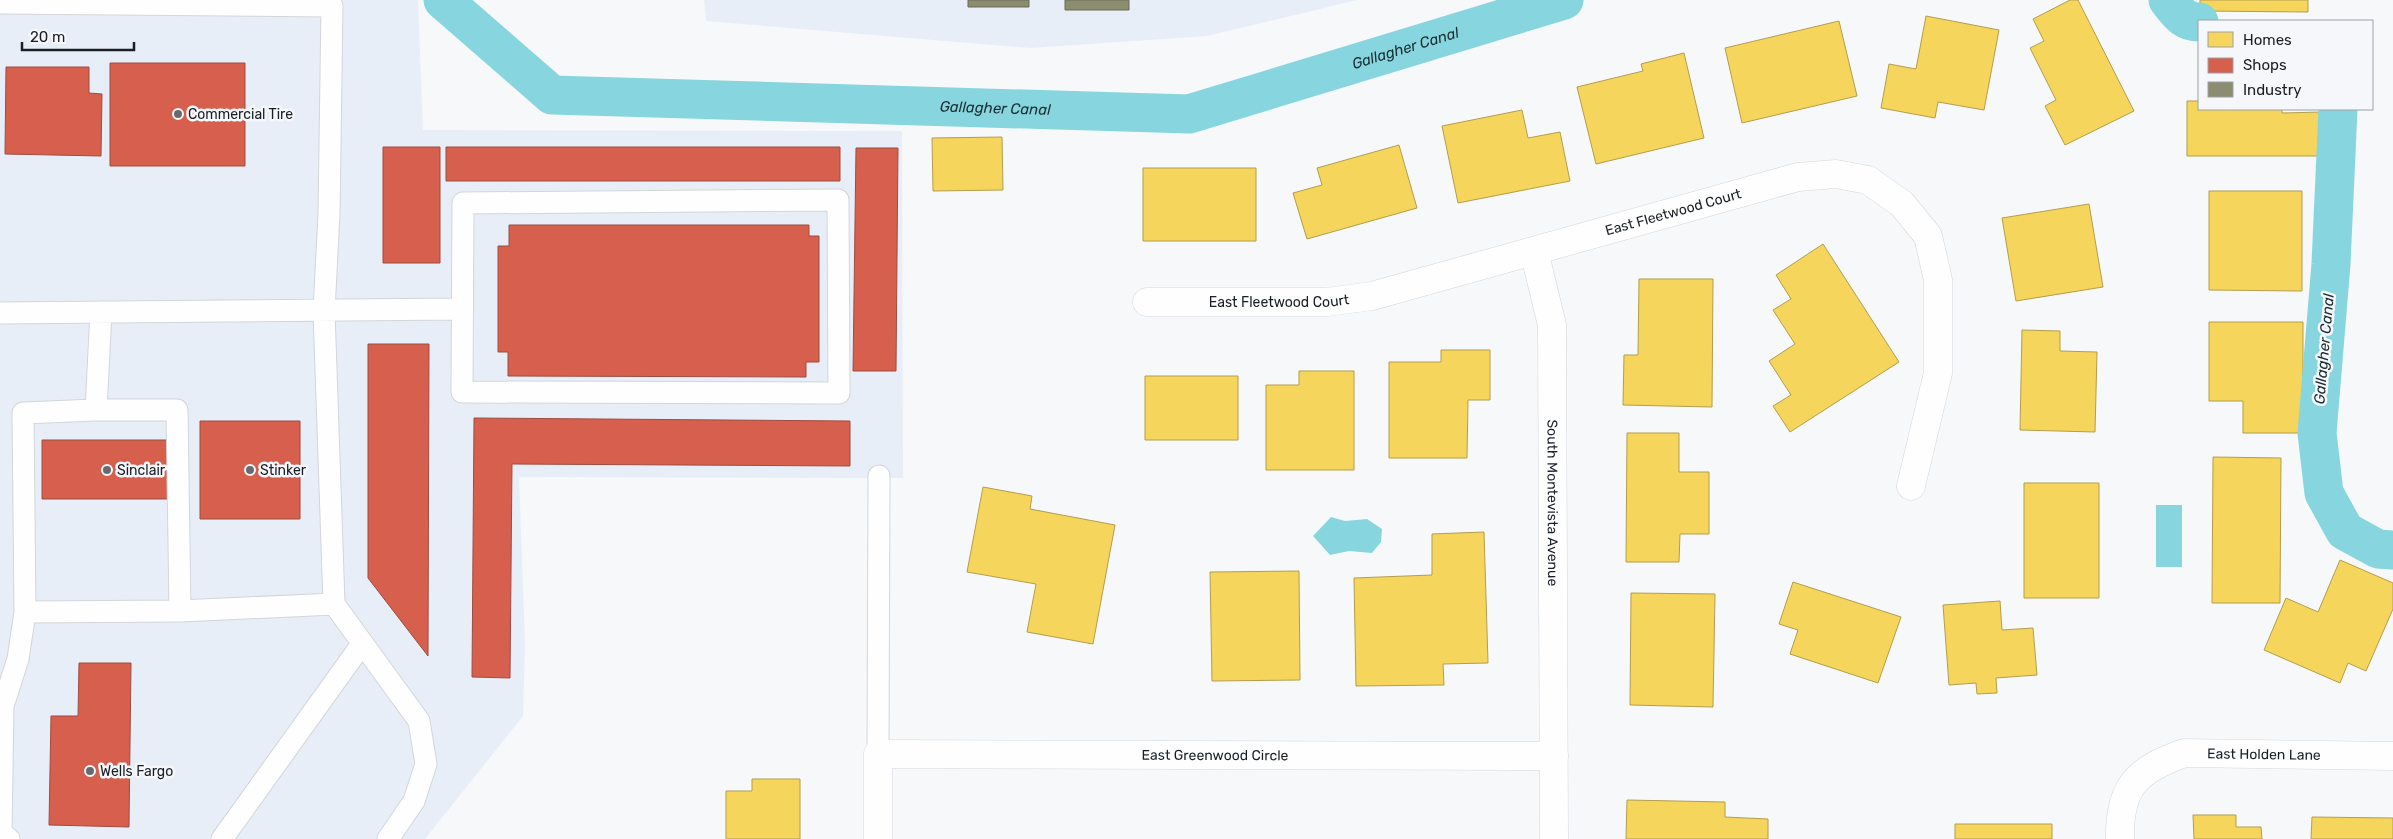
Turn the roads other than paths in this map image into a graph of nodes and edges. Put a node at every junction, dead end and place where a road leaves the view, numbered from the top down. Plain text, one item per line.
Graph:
1 (0, 3) edge
2 (1534, 251) junction
3 (1146, 302) dead end
4 (461, 309) junction
5 (324, 311) junction
6 (101, 312) junction
7 (0, 313) edge
8 (96, 410) junction
9 (879, 476) dead end
10 (1911, 486) dead end
11 (334, 604) junction
12 (180, 611) junction
13 (24, 612) junction
14 (362, 644) junction
15 (878, 754) junction
16 (1554, 756) junction
17 (2393, 756) edge
18 (9, 839) edge
19 (222, 839) edge
20 (388, 839) edge
21 (878, 839) edge
22 (1554, 839) edge
23 (2120, 839) edge

1 - 5 lane
2 - 3 street, East Fleetwood Court
2 - 10 street, East Fleetwood Court
2 - 16 street, South Montevista Avenue
4 - 4 lane
4 - 5 lane
5 - 6 lane
5 - 11 lane
6 - 7 lane
6 - 8 lane
8 - 12 lane
8 - 13 lane
9 - 15 lane
11 - 12 lane
11 - 14 lane
12 - 13 lane
13 - 18 lane
14 - 19 lane
14 - 20 lane
15 - 16 street, East Greenwood Circle
15 - 21 street
16 - 22 street, South Montevista Avenue
17 - 23 street, East Holden Lane

